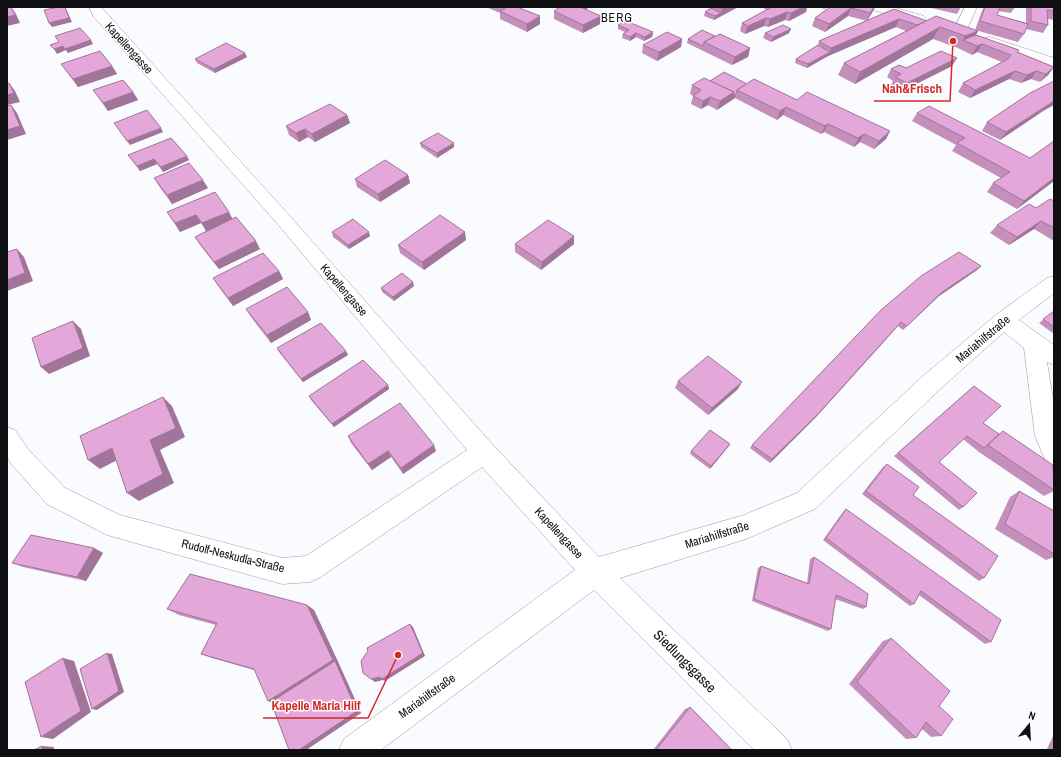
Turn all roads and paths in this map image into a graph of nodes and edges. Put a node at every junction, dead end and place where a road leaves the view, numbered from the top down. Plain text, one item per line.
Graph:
1 (95, 7) edge
2 (878, 7) edge
3 (971, 7) edge
4 (930, 22) edge
5 (945, 27) edge
6 (960, 31) junction
7 (1054, 63) edge
8 (1054, 283) edge
9 (1004, 320) junction
10 (1034, 344) junction
11 (1054, 356) edge
12 (7, 437) edge
13 (484, 452) junction
14 (1054, 454) edge
15 (595, 572) junction
16 (354, 750) edge
17 (776, 750) edge

1 - 13 street, Kapellengasse
2 - 4 street
3 - 6 street
5 - 6 street
6 - 7 street
8 - 9 street, Mariahilfstraße
9 - 10 street
9 - 15 street, Mariahilfstraße
10 - 11 street
10 - 14 street
12 - 13 street, Rudolf-Neskudla-Straße
13 - 15 street, Kapellengasse
15 - 16 street, Mariahilfstraße
15 - 17 street, Siedlungsgasse

